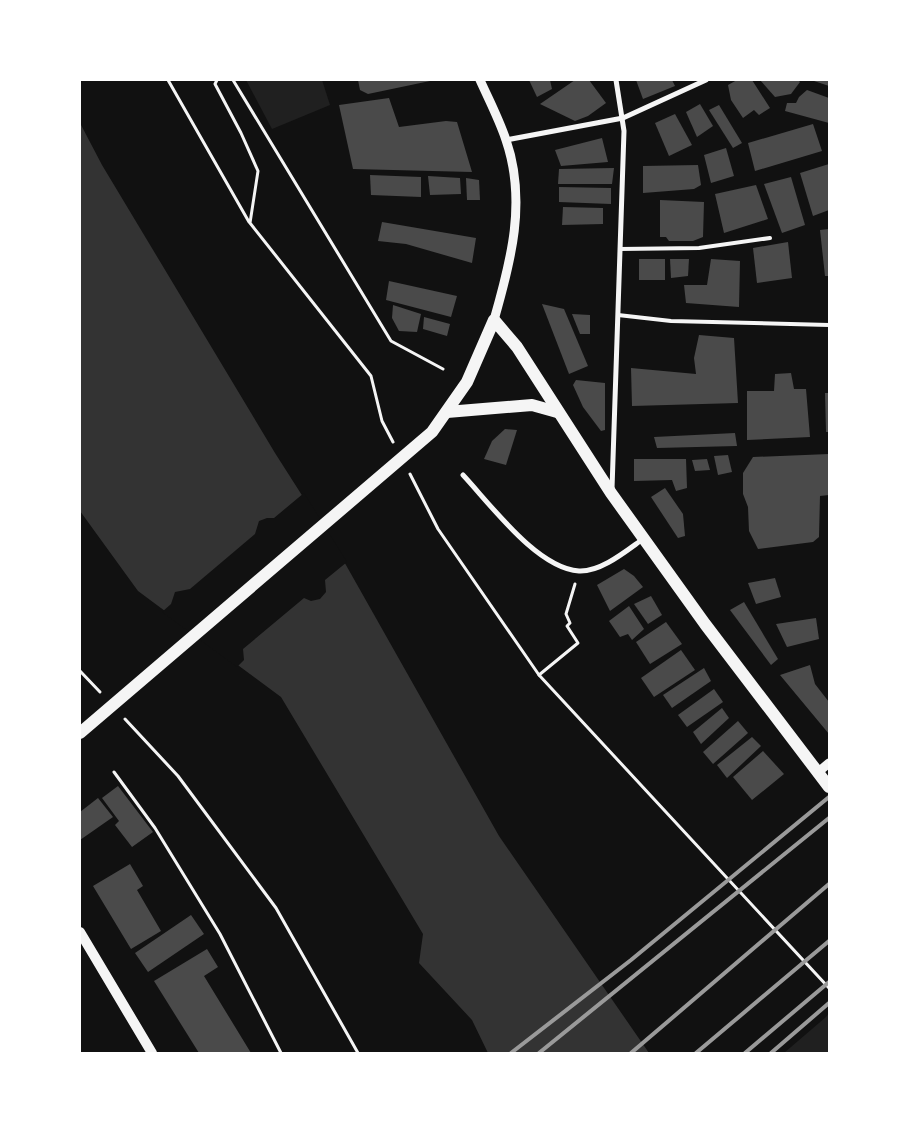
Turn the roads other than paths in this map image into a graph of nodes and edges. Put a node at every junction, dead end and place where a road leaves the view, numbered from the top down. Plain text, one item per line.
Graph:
1 (480, 80) edge
2 (616, 80) edge
3 (706, 80) edge
4 (624, 118) junction
5 (506, 140) junction
6 (770, 238) dead end
7 (620, 249) junction
8 (618, 315) junction
9 (494, 320) junction
10 (829, 325) edge
11 (447, 412) junction
12 (557, 412) junction
13 (463, 475) dead end
14 (611, 493) junction
15 (643, 539) junction
16 (80, 733) edge
17 (829, 763) edge
18 (817, 773) junction
19 (829, 787) edge
20 (80, 932) edge
21 (152, 1053) edge

1 - 5 street
2 - 4 street
3 - 4 street
4 - 5 street
4 - 7 street
5 - 9 street
6 - 7 lane
7 - 8 street
8 - 10 lane
8 - 14 street
9 - 11 main road
9 - 12 main road
11 - 12 main road
11 - 16 main road
12 - 14 main road
13 - 15 street
14 - 15 main road
15 - 18 main road
17 - 18 street
18 - 19 main road
20 - 21 main road

